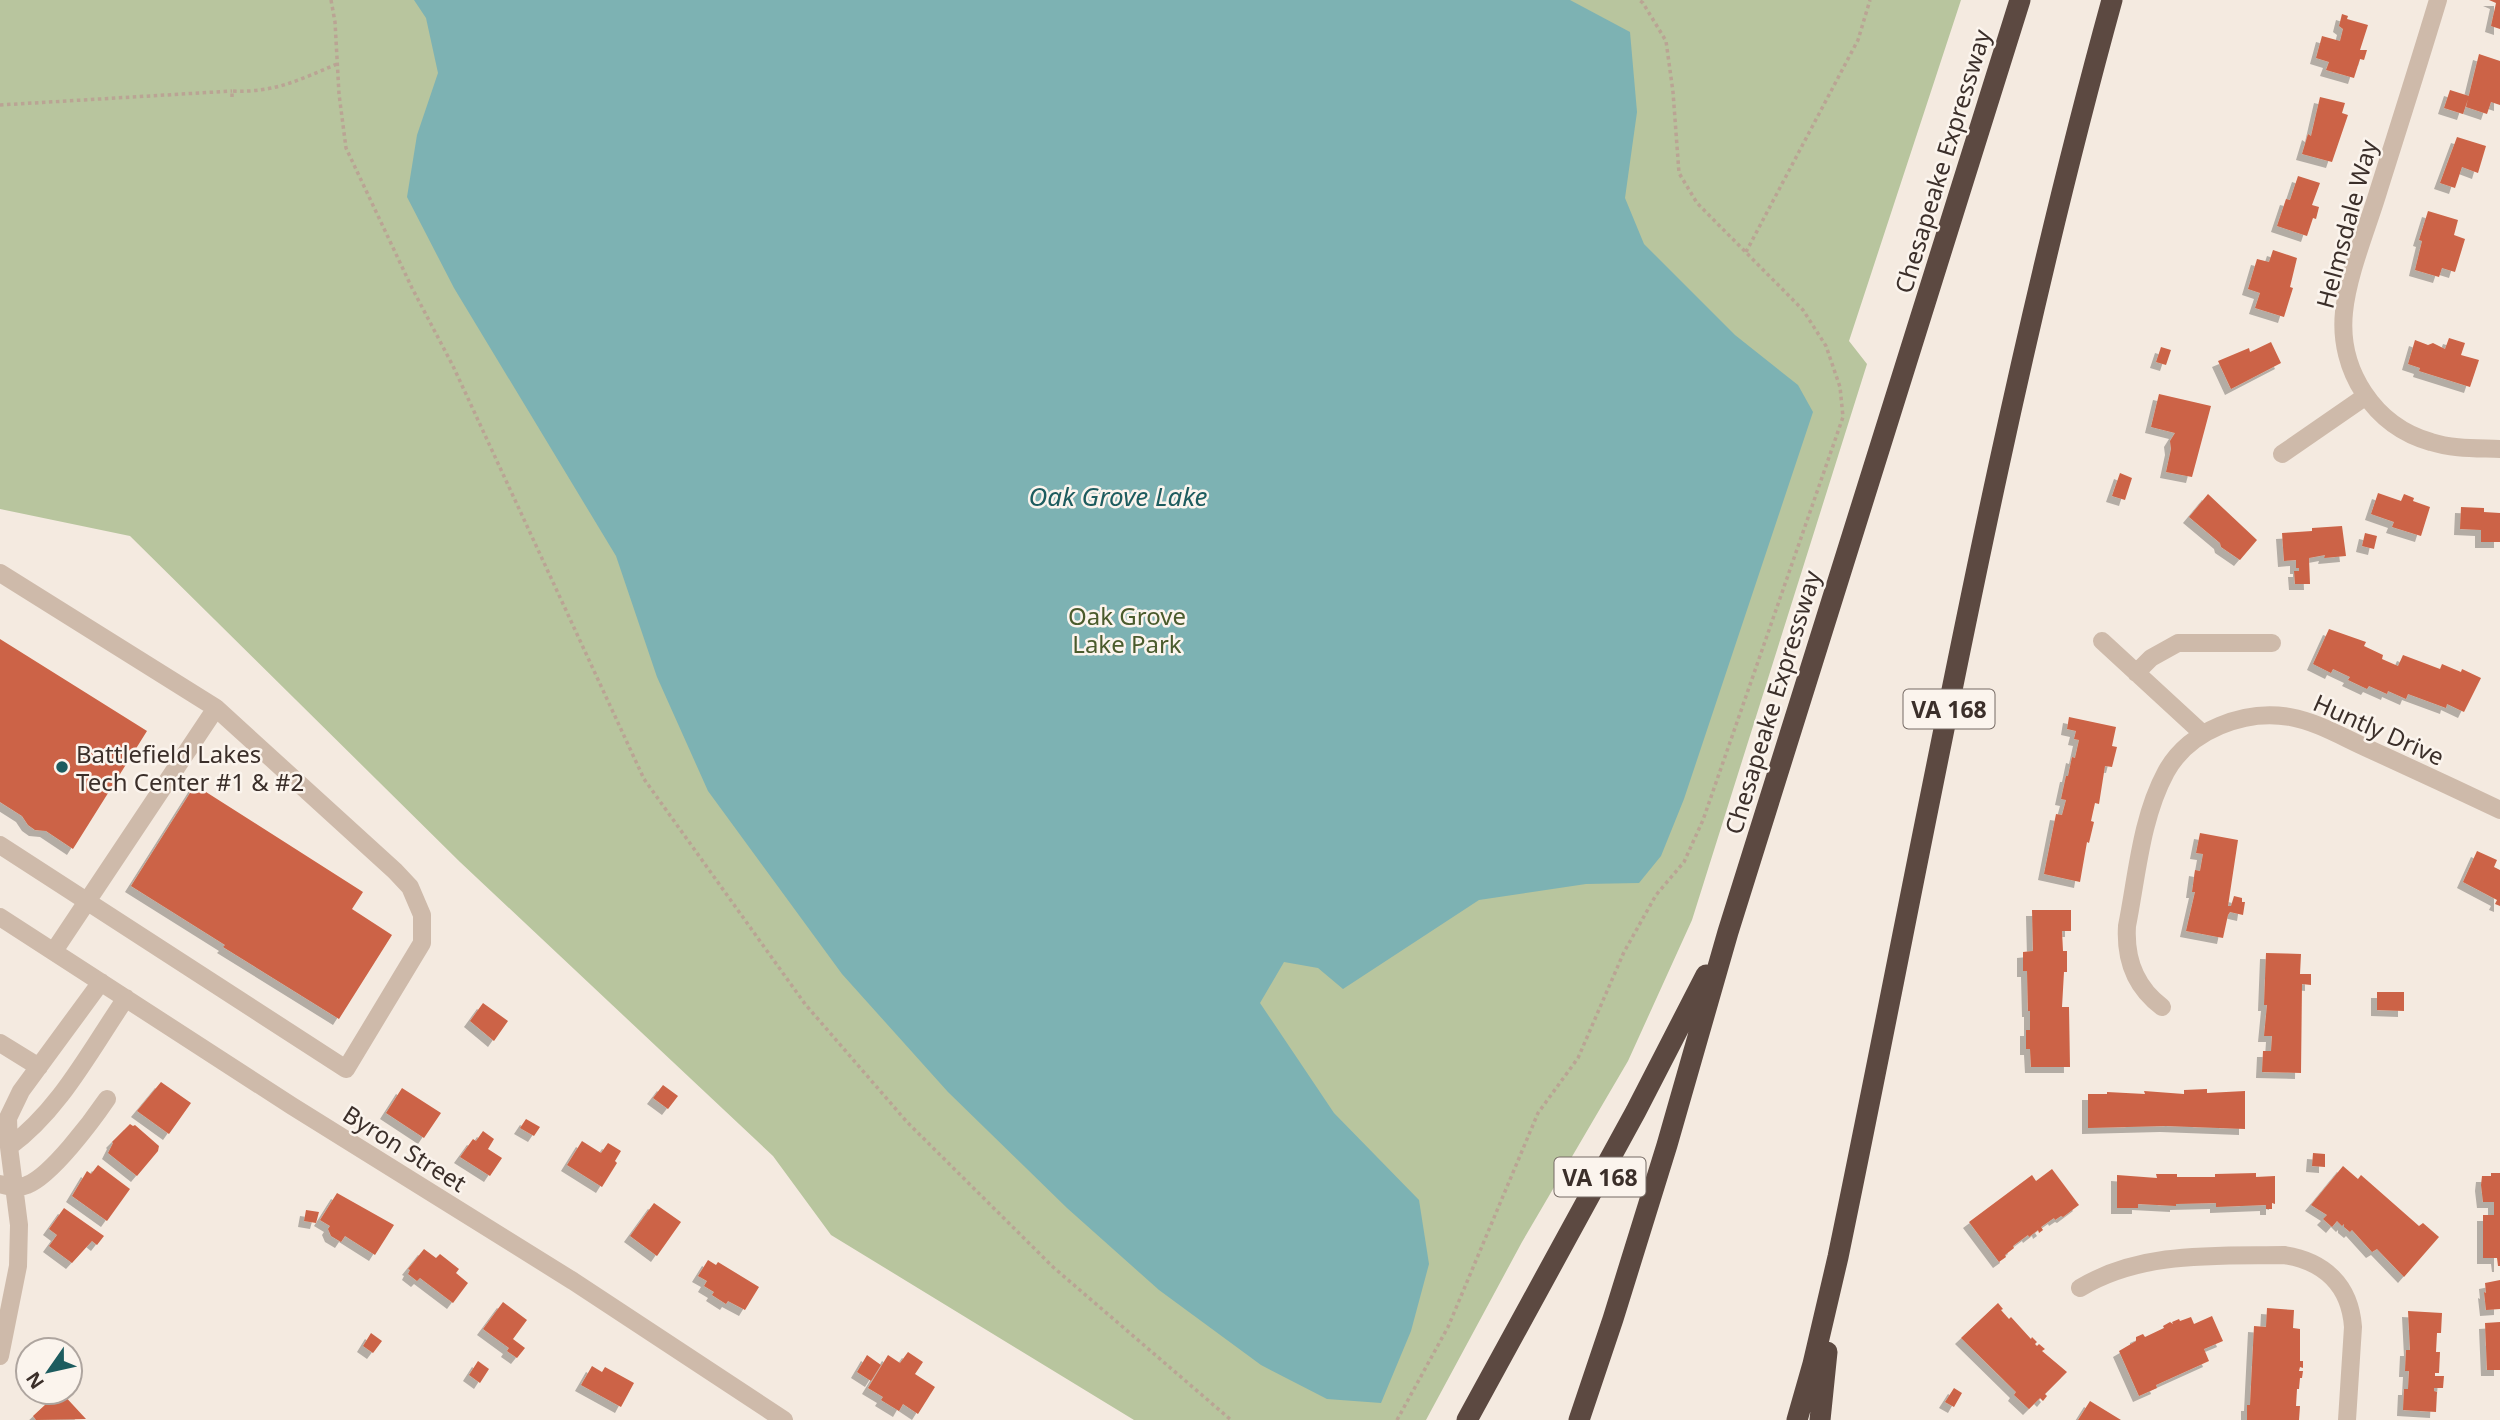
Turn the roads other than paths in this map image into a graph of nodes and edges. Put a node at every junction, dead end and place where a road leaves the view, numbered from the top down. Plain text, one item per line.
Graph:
1 (2020, 0) edge
2 (2112, 0) edge
3 (2438, 0) edge
4 (2366, 396) junction
5 (2500, 449) edge
6 (2282, 454) dead end
7 (0, 573) edge
8 (2102, 641) dead end
9 (2272, 643) dead end
10 (2136, 673) junction
11 (216, 708) junction
12 (2200, 737) junction
13 (2500, 810) edge
14 (0, 845) edge
15 (87, 902) junction
16 (0, 916) edge
17 (1728, 932) junction
18 (54, 951) junction
19 (101, 982) junction
20 (126, 998) junction
21 (2162, 1007) dead end
22 (0, 1042) edge
23 (39, 1067) junction
24 (107, 1099) dead end
25 (9, 1147) junction
26 (8, 1186) edge
27 (1838, 1257) junction
28 (2080, 1288) dead end
29 (0, 1356) edge
30 (1813, 1364) junction
31 (784, 1420) edge
32 (1467, 1420) edge
33 (1578, 1420) edge
34 (1797, 1420) edge
35 (1805, 1420) edge
36 (1820, 1420) edge
37 (2347, 1420) edge

1 - 17 highway, Chesapeake Expressway / VA 168
2 - 27 highway, VA 168
3 - 4 street, Helmsdale Way
4 - 5 street, Helmsdale Way
4 - 6 street
7 - 11 street
8 - 10 street
9 - 10 street
10 - 12 street
11 - 15 street
11 - 15 street
12 - 13 street, Huntly Drive
12 - 21 street
14 - 15 street
15 - 18 street
16 - 18 street, Byron Street
17 - 32 highway, VA 168
17 - 33 highway, Chesapeake Expressway
18 - 19 street, Byron Street
19 - 20 street, Byron Street
19 - 23 street
20 - 25 street
20 - 31 street, Byron Street
22 - 23 street
23 - 25 street
24 - 26 street
25 - 26 street
26 - 29 street
27 - 30 highway, VA 168
27 - 36 highway
28 - 37 street
30 - 34 highway, VA 168
30 - 35 highway

